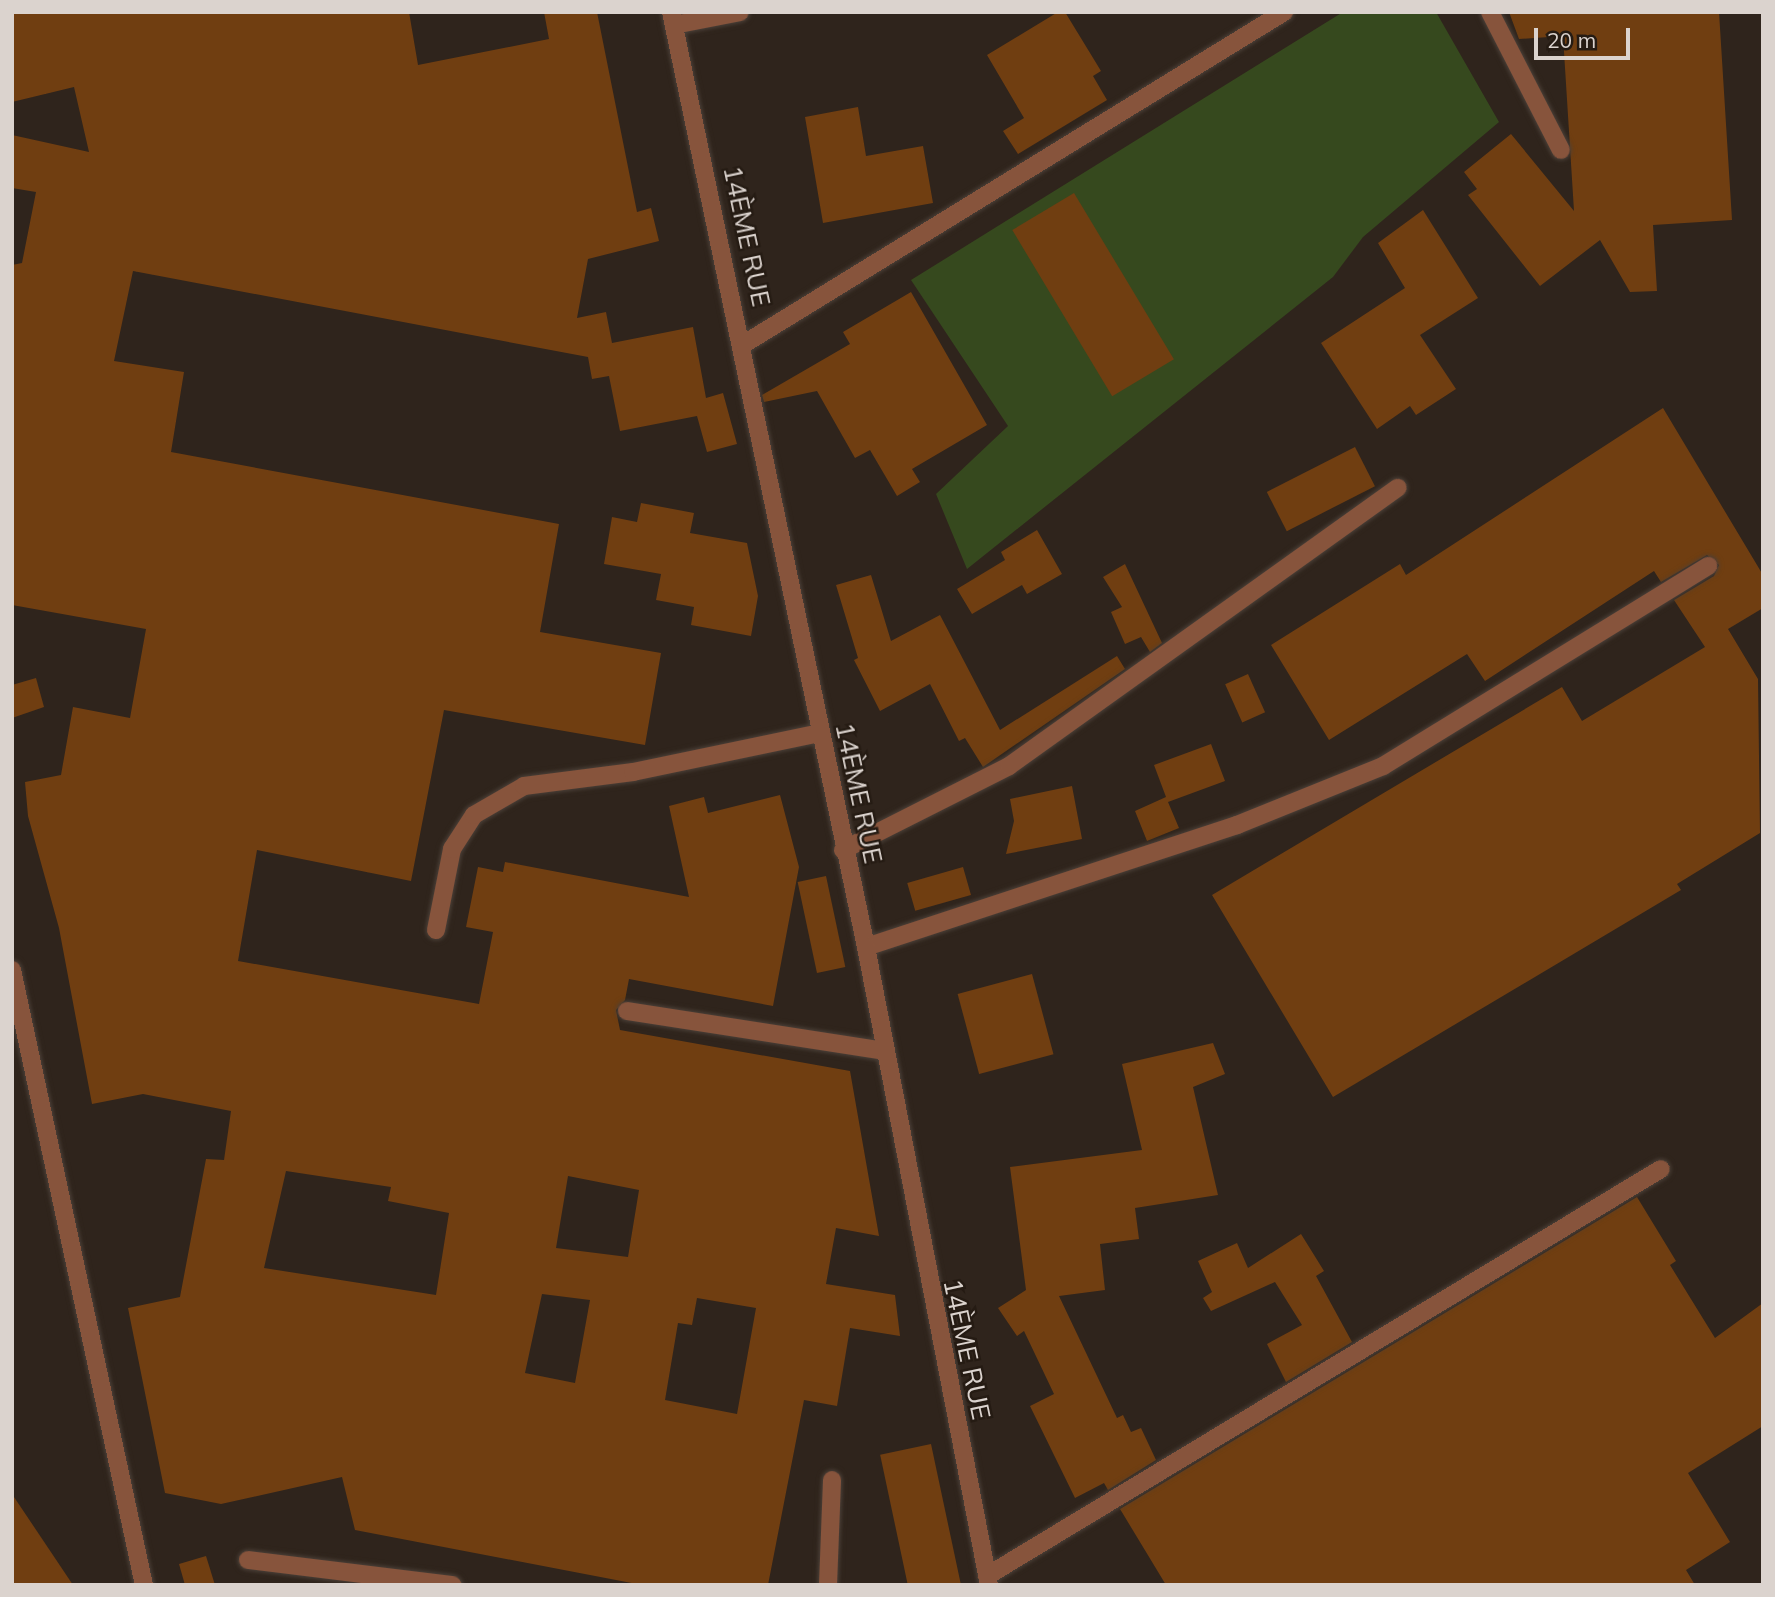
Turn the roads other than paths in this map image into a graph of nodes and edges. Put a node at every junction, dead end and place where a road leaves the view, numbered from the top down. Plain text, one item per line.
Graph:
1 (740, 12) edge
2 (1284, 12) edge
3 (1490, 12) edge
4 (672, 18) edge
5 (1561, 150) dead end
6 (744, 344) junction
7 (1398, 488) dead end
8 (1708, 566) dead end
9 (820, 733) junction
10 (843, 850) junction
11 (436, 930) dead end
12 (866, 947) junction
13 (12, 970) edge
14 (627, 1010) dead end
15 (885, 1051) junction
16 (1661, 1169) dead end
17 (832, 1480) dead end
18 (248, 1559) dead end
19 (988, 1580) edge
20 (144, 1585) edge
21 (452, 1585) edge
22 (828, 1585) edge

1 - 4 street
2 - 6 street
3 - 5 street
4 - 6 street, 14ÈME RUE
6 - 9 street, 14ÈME RUE
7 - 10 street
8 - 12 street
9 - 10 street, 14ÈME RUE
9 - 11 street
10 - 12 street, 14ÈME RUE
12 - 15 street, 14ÈME RUE
13 - 20 street
14 - 15 street
15 - 19 street, 14ÈME RUE
16 - 19 street
17 - 22 street
18 - 21 street

